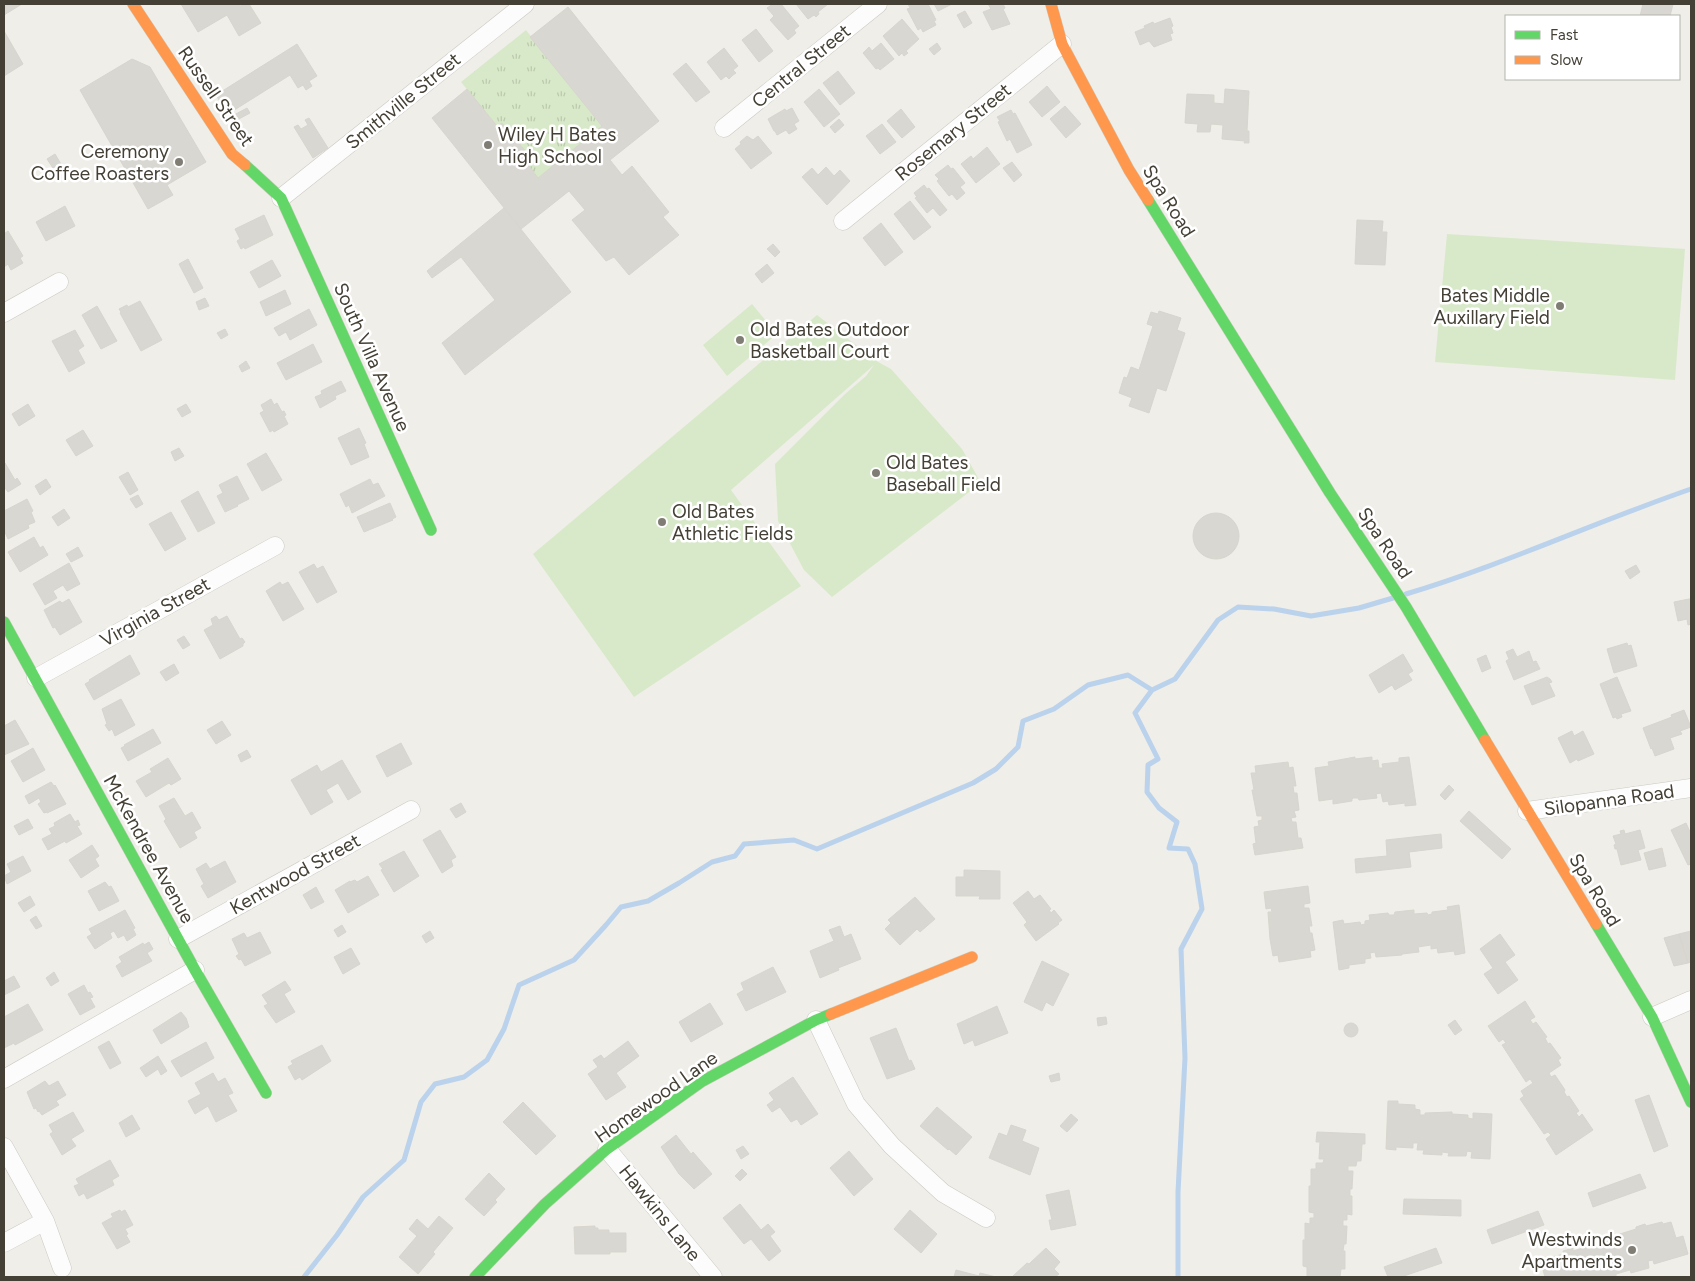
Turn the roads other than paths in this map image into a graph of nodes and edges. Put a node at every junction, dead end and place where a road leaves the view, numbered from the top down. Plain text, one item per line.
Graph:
1 (133, 4) edge
2 (525, 4) edge
3 (878, 4) edge
4 (1051, 4) edge
5 (1062, 44) junction
6 (724, 128) dead end
7 (281, 198) junction
8 (843, 221) dead end
9 (59, 282) dead end
10 (4, 313) edge
11 (431, 530) dead end
12 (275, 546) dead end
13 (4, 622) edge
14 (36, 678) junction
15 (1691, 788) edge
16 (411, 810) dead end
17 (1527, 811) junction
18 (178, 939) junction
19 (972, 956) dead end
20 (195, 970) junction
21 (1691, 1000) edge
22 (1652, 1016) junction
23 (816, 1020) junction
24 (4, 1079) edge
25 (266, 1092) dead end
26 (1691, 1102) edge
27 (4, 1147) edge
28 (607, 1149) junction
29 (986, 1218) dead end
30 (44, 1221) junction
31 (4, 1243) edge
32 (62, 1268) dead end
33 (474, 1277) edge
34 (713, 1277) edge

1 - 7 street, Russell Street
2 - 7 street, Smithville Street
3 - 6 street, Central Street
4 - 5 street, Spa Road
5 - 8 street, Rosemary Street
5 - 17 street, Spa Road
7 - 11 street, South Villa Avenue
9 - 10 street
12 - 14 street, Virginia Street
13 - 14 street, McKendree Avenue
14 - 18 street, McKendree Avenue
15 - 17 street, Silopanna Road
16 - 18 street, Kentwood Street
17 - 22 street, Spa Road
18 - 20 street, McKendree Avenue
19 - 23 street, Homewood Lane
20 - 24 street
20 - 25 street, McKendree Avenue
21 - 22 street
22 - 26 street, Spa Road
23 - 28 street, Homewood Lane
23 - 29 street
27 - 30 street
28 - 33 street, Homewood Lane
28 - 34 street, Hawkins Lane
30 - 31 street
30 - 32 street

